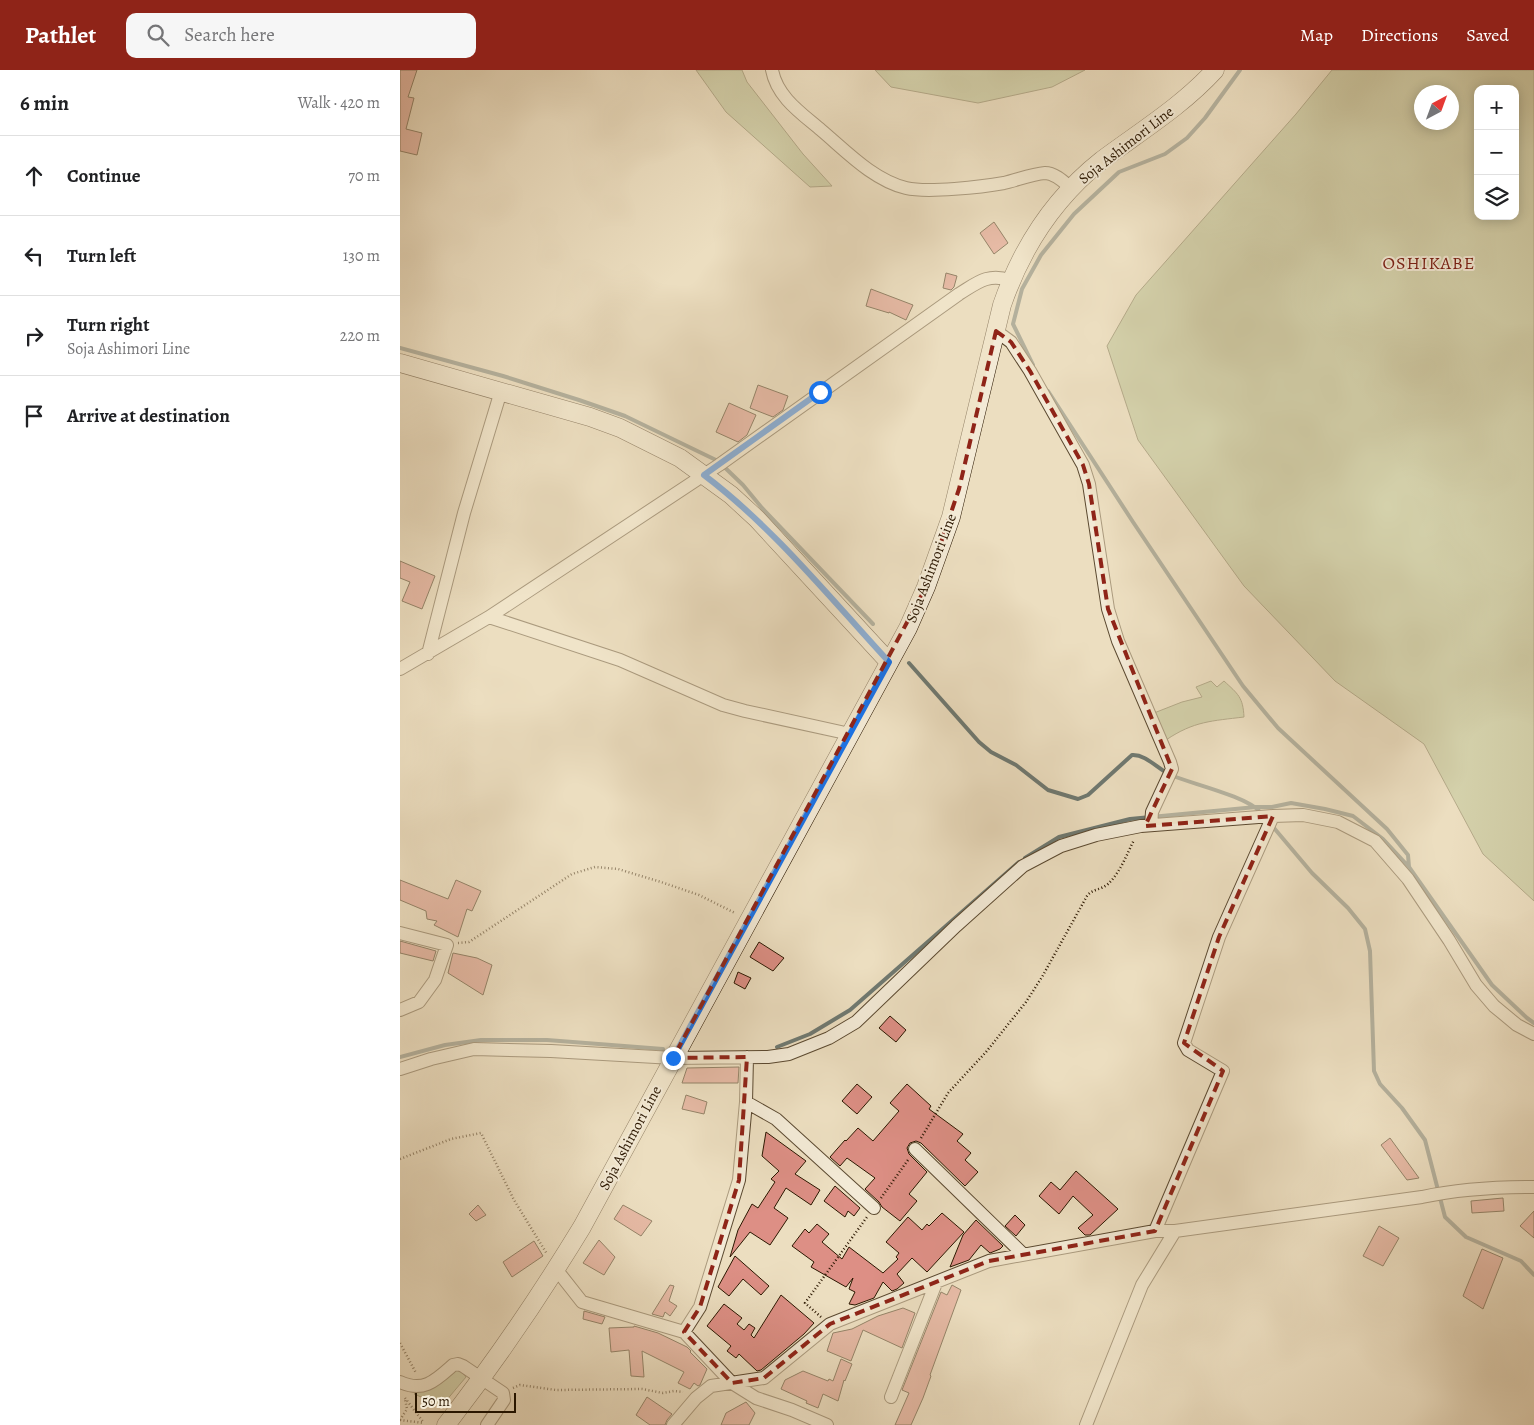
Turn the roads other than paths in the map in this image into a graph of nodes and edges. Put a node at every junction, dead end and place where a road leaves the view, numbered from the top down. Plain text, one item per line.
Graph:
1 (772, 70) edge
2 (1215, 70) edge
3 (1071, 188) junction
4 (1010, 280) junction
5 (996, 331) junction
6 (400, 363) edge
7 (501, 391) junction
8 (704, 475) junction
9 (489, 617) junction
10 (428, 654) junction
11 (889, 662) junction
12 (400, 670) edge
13 (850, 734) junction
14 (1273, 816) junction
15 (1149, 821) junction
16 (400, 933) edge
17 (400, 1010) edge
18 (1534, 1034) edge
19 (747, 1057) junction
20 (673, 1058) junction
21 (400, 1068) edge
22 (746, 1102) junction
23 (915, 1149) road end
24 (1534, 1187) edge
25 (874, 1208) road end
26 (1156, 1231) junction
27 (1175, 1231) junction
28 (1023, 1254) junction
29 (556, 1269) junction
30 (936, 1283) junction
31 (684, 1332) junction
32 (482, 1378) junction
33 (400, 1382) edge
34 (732, 1382) junction
35 (891, 1397) dead end
36 (446, 1425) edge
37 (487, 1425) edge
38 (673, 1425) edge
39 (827, 1425) edge
40 (1086, 1425) edge

1 - 3 street
2 - 3 main road, Soja Ashimori Line
3 - 4 main road, Soja Ashimori Line
4 - 5 main road, Soja Ashimori Line
4 - 8 street
5 - 11 main road, Soja Ashimori Line
5 - 15 street
6 - 7 main road
7 - 8 main road
7 - 10 street
8 - 9 street
8 - 11 main road
9 - 10 street
9 - 13 street
10 - 12 street
11 - 13 main road, Soja Ashimori Line
13 - 20 main road, Soja Ashimori Line
14 - 15 street
14 - 18 street
14 - 26 street
15 - 19 street
16 - 17 street
19 - 20 street
19 - 22 street
20 - 21 street
20 - 29 main road, Soja Ashimori Line
22 - 25 street
22 - 31 street
23 - 28 street
24 - 27 street
26 - 27 street
26 - 28 street
27 - 40 street
28 - 30 street
29 - 31 street
29 - 32 main road, Soja Ashimori Line
30 - 34 street
30 - 35 street
31 - 34 street
32 - 33 street
32 - 36 main road, Soja Ashimori Line
32 - 37 street
34 - 38 street
34 - 39 street

